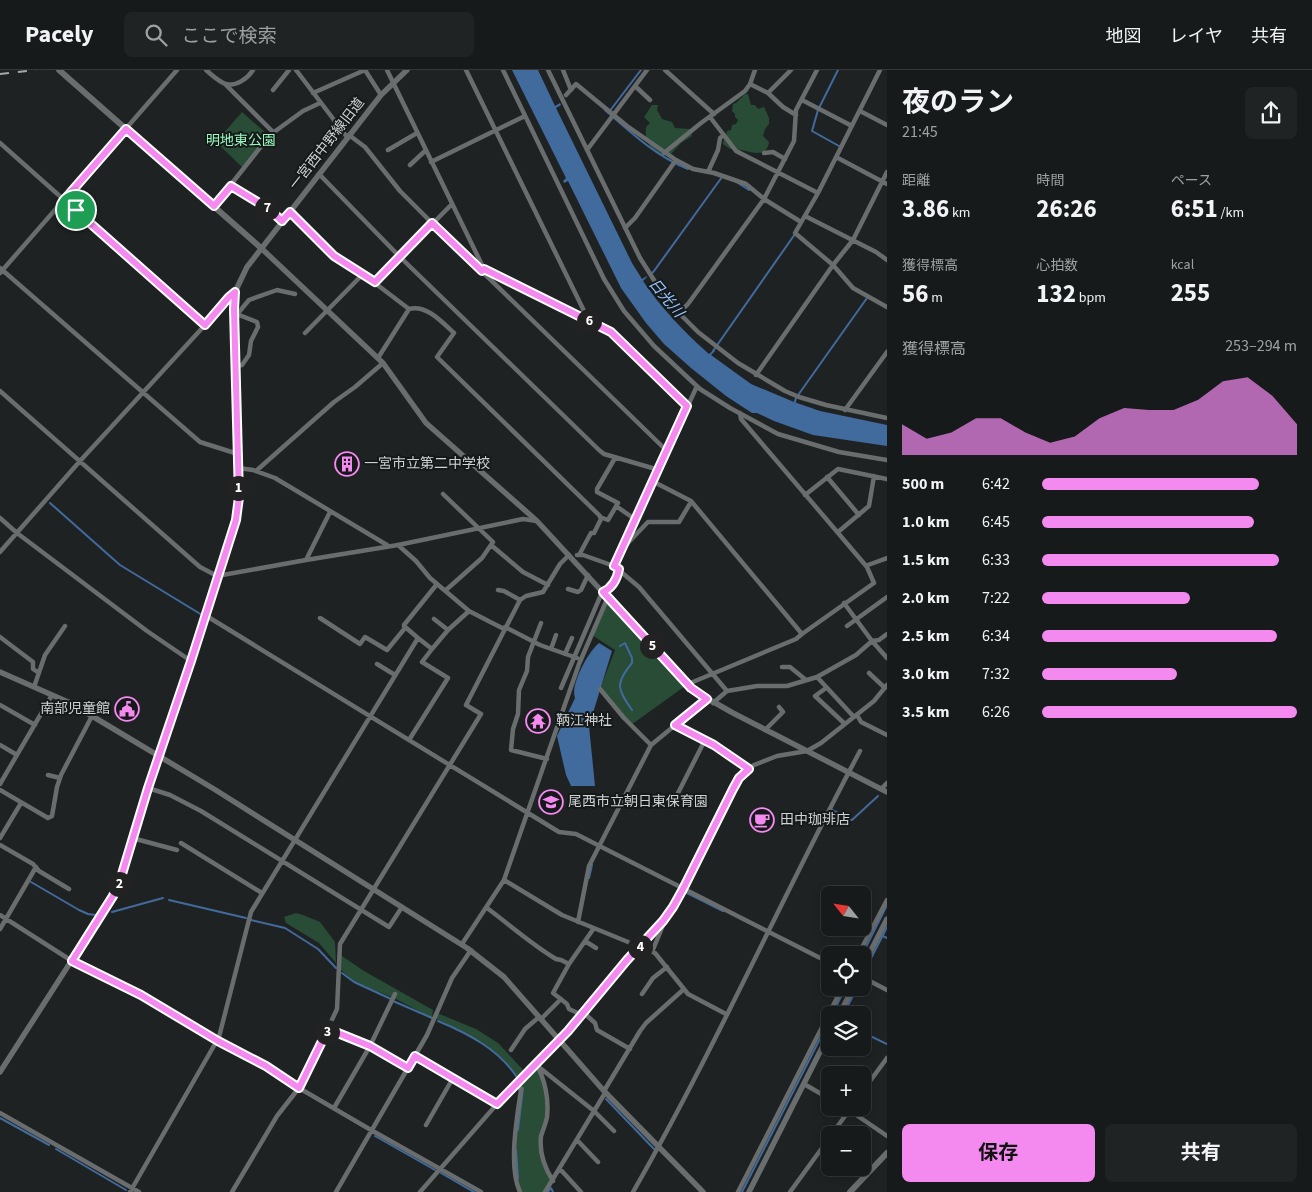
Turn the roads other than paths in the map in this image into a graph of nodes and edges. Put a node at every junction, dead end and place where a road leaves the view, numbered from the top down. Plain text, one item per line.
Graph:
1 (59, 70) edge
2 (177, 70) edge
3 (206, 70) edge
4 (253, 70) edge
5 (289, 70) edge
6 (296, 70) edge
7 (365, 70) edge
8 (387, 70) edge
9 (407, 70) edge
10 (466, 70) edge
11 (502, 70) edge
12 (548, 70) edge
13 (563, 70) edge
14 (647, 70) edge
15 (665, 70) edge
16 (755, 70) edge
17 (791, 70) edge
18 (817, 70) edge
19 (880, 70) edge
20 (393, 82) junction
21 (226, 84) junction
22 (750, 84) junction
23 (635, 86) junction
24 (273, 90) dead end
25 (571, 90) junction
26 (313, 93) junction
27 (768, 93) junction
28 (381, 95) junction
29 (566, 96) dead end
30 (650, 100) dead end
31 (802, 100) junction
32 (320, 103) junction
33 (860, 111) junction
34 (614, 115) junction
35 (712, 115) junction
36 (796, 115) junction
37 (525, 116) junction
38 (887, 125) edge
39 (852, 126) junction
40 (126, 129) junction
41 (496, 131) junction
42 (273, 132) junction
43 (417, 133) junction
44 (724, 135) junction
45 (348, 136) junction
46 (0, 143) edge
47 (388, 150) dead end
48 (426, 150) junction
49 (587, 150) junction
50 (664, 153) junction
51 (764, 153) dead end
52 (836, 157) junction
53 (785, 159) junction
54 (676, 160) junction
55 (432, 162) junction
56 (410, 165) dead end
57 (708, 172) junction
58 (778, 172) junction
59 (887, 172) edge
60 (319, 174) junction
61 (884, 182) edge
62 (231, 186) junction
63 (818, 192) junction
64 (764, 198) junction
65 (64, 200) junction
66 (452, 204) junction
67 (214, 206) junction
68 (290, 212) junction
69 (805, 216) junction
70 (282, 221) junction
71 (801, 222) junction
72 (432, 223) junction
73 (625, 228) junction
74 (853, 240) junction
75 (261, 248) junction
76 (399, 256) junction
77 (887, 260) edge
78 (833, 265) junction
79 (1, 270) edge
80 (483, 270) junction
81 (363, 274) junction
82 (375, 282) junction
83 (235, 292) junction
84 (295, 294) dead end
85 (887, 306) edge
86 (409, 309) junction
87 (327, 310) junction
88 (234, 313) junction
89 (679, 313) junction
90 (585, 319) junction
91 (205, 325) junction
92 (305, 332) dead end
93 (887, 352) edge
94 (378, 358) junction
95 (383, 363) junction
96 (235, 366) junction
97 (756, 374) junction
98 (697, 386) junction
99 (0, 391) edge
100 (142, 393) junction
101 (687, 406) junction
102 (845, 410) junction
103 (740, 414) junction
104 (887, 418) edge
105 (667, 452) junction
106 (238, 454) junction
107 (615, 458) junction
108 (887, 460) edge
109 (80, 461) junction
110 (238, 468) junction
111 (659, 470) junction
112 (256, 471) junction
113 (874, 476) junction
114 (827, 477) junction
115 (887, 479) edge
116 (654, 482) junction
117 (443, 494) dead end
118 (806, 495) junction
119 (691, 502) junction
120 (616, 506) junction
121 (330, 512) junction
122 (859, 515) junction
123 (600, 517) junction
124 (0, 518) edge
125 (637, 518) junction
126 (537, 521) junction
127 (648, 522) junction
128 (480, 528) junction
129 (838, 532) junction
130 (17, 533) junction
131 (398, 545) junction
132 (387, 546) junction
133 (491, 546) junction
134 (624, 547) junction
135 (0, 552) edge
136 (579, 555) junction
137 (570, 556) junction
138 (887, 558) edge
139 (306, 560) junction
140 (867, 567) junction
141 (616, 568) junction
142 (588, 575) junction
143 (217, 576) junction
144 (438, 584) junction
145 (548, 585) junction
146 (568, 589) dead end
147 (446, 590) junction
148 (498, 590) dead end
149 (601, 594) junction
150 (608, 597) junction
151 (887, 598) edge
152 (520, 600) junction
153 (844, 603) junction
154 (469, 612) junction
155 (206, 615) junction
156 (320, 618) dead end
157 (434, 619) dead end
158 (856, 619) junction
159 (541, 623) dead end
160 (65, 626) dead end
161 (847, 626) dead end
162 (406, 628) junction
163 (504, 628) junction
164 (448, 630) junction
165 (556, 634) dead end
166 (802, 634) junction
167 (887, 634) edge
168 (0, 637) edge
169 (418, 638) junction
170 (572, 638) dead end
171 (872, 641) junction
172 (533, 642) junction
173 (432, 649) junction
174 (551, 649) junction
175 (565, 654) junction
176 (574, 657) junction
177 (887, 658) edge
178 (581, 659) junction
179 (191, 661) junction
180 (377, 664) dead end
181 (782, 667) dead end
182 (0, 672) edge
183 (39, 673) junction
184 (712, 673) junction
185 (869, 673) dead end
186 (395, 675) junction
187 (817, 677) junction
188 (806, 680) junction
189 (688, 684) junction
190 (34, 687) junction
191 (886, 687) edge
192 (561, 688) dead end
193 (826, 688) junction
194 (600, 689) dead end
195 (727, 691) junction
196 (52, 695) junction
197 (707, 699) junction
198 (713, 703) junction
199 (0, 706) edge
200 (779, 707) dead end
201 (370, 715) junction
202 (92, 716) junction
203 (855, 716) junction
204 (845, 724) junction
205 (34, 725) junction
206 (675, 725) junction
207 (766, 730) junction
208 (887, 734) edge
209 (409, 740) junction
210 (705, 740) junction
211 (0, 745) edge
212 (651, 745) junction
213 (807, 751) junction
214 (860, 751) dead end
215 (17, 755) junction
216 (158, 756) junction
217 (547, 758) junction
218 (450, 765) junction
219 (749, 769) junction
220 (849, 773) junction
221 (48, 775) dead end
222 (60, 778) junction
223 (887, 783) edge
224 (0, 784) edge
225 (148, 788) junction
226 (0, 790) edge
227 (884, 791) edge
228 (676, 797) dead end
229 (21, 803) junction
230 (528, 813) junction
231 (0, 838) edge
232 (132, 838) junction
233 (294, 840) junction
234 (181, 843) dead end
235 (0, 845) edge
236 (599, 846) junction
237 (177, 850) dead end
238 (282, 861) junction
239 (36, 867) junction
240 (504, 880) junction
241 (373, 888) junction
242 (69, 889) dead end
243 (683, 889) junction
244 (262, 893) junction
245 (887, 900) edge
246 (402, 907) junction
247 (487, 908) junction
248 (360, 909) junction
249 (0, 915) edge
250 (666, 917) junction
251 (6, 918) junction
252 (887, 919) edge
253 (578, 922) junction
254 (594, 928) junction
255 (0, 929) edge
256 (768, 931) junction
257 (585, 941) junction
258 (462, 944) junction
259 (863, 946) edge
260 (640, 947) junction
261 (596, 948) dead end
262 (471, 950) junction
263 (871, 950) edge
264 (652, 952) junction
265 (821, 958) edge
266 (72, 961) junction
267 (569, 964) junction
268 (667, 968) junction
269 (871, 982) edge
270 (684, 989) junction
271 (887, 990) edge
272 (396, 994) dead end
273 (642, 994) dead end
274 (838, 996) edge
275 (561, 999) junction
276 (582, 1014) junction
277 (726, 1014) junction
278 (540, 1018) junction
279 (328, 1029) junction
280 (559, 1040) junction
281 (218, 1041) junction
282 (370, 1046) junction
283 (630, 1048) junction
284 (511, 1050) dead end
285 (821, 1050) edge
286 (415, 1056) junction
287 (887, 1058) edge
288 (536, 1064) junction
289 (408, 1068) junction
290 (0, 1072) edge
291 (453, 1078) junction
292 (871, 1080) edge
293 (518, 1083) junction
294 (804, 1084) junction
295 (299, 1088) junction
296 (604, 1091) junction
297 (821, 1094) edge
298 (497, 1104) junction
299 (334, 1108) junction
300 (594, 1111) junction
301 (0, 1113) edge
302 (860, 1116) edge
303 (426, 1124) dead end
304 (371, 1130) junction
305 (614, 1131) dead end
306 (887, 1136) edge
307 (577, 1140) junction
308 (658, 1148) junction
309 (821, 1150) edge
310 (887, 1153) edge
311 (598, 1162) dead end
312 (441, 1169) junction
313 (560, 1169) junction
314 (553, 1181) junction
315 (131, 1190) edge
316 (138, 1192) edge
317 (232, 1192) edge
318 (336, 1192) edge
319 (420, 1192) edge
320 (481, 1192) edge
321 (520, 1192) edge
322 (545, 1192) edge
323 (581, 1192) edge
324 (633, 1192) edge
325 (703, 1192) edge
326 (738, 1192) edge
327 (750, 1192) edge
328 (790, 1192) edge
329 (850, 1192) edge

1 - 40 main road
2 - 40 street
3 - 21 street
4 - 21 street
5 - 24 street
6 - 26 street
7 - 26 street
7 - 28 street
8 - 20 street
9 - 20 street, 一宮西中野線旧道
10 - 41 street
11 - 37 street
12 - 49 street
13 - 25 street
14 - 23 street
15 - 35 street
16 - 22 street
17 - 27 street
18 - 31 street
19 - 33 street
20 - 28 street, 一宮西中野線旧道
20 - 43 street
21 - 42 street
22 - 27 street
22 - 35 street
23 - 30 street
23 - 34 street
25 - 29 street
25 - 34 street
26 - 32 street
27 - 36 street
28 - 45 street, 一宮西中野線旧道
31 - 36 street
31 - 39 street
32 - 42 street
32 - 45 street
33 - 38 street
33 - 39 street
34 - 49 street
34 - 50 street
35 - 44 street
35 - 50 street
36 - 53 street
37 - 41 street
37 - 98 street
39 - 52 street
40 - 65 street
40 - 67 main road
41 - 55 street
41 - 90 street
42 - 62 street
43 - 47 street
43 - 48 street
44 - 57 street
44 - 58 street
45 - 60 street, 一宮西中野線旧道
45 - 72 street
46 - 65 street
48 - 55 street
48 - 56 street
49 - 73 street
50 - 54 street
51 - 53 street
52 - 61 street
52 - 63 street
53 - 58 street
54 - 57 street
54 - 73 street
55 - 66 street
57 - 64 street
58 - 63 street
58 - 64 street
59 - 61 street
60 - 68 street, 一宮西中野線旧道
60 - 76 street
61 - 74 street
62 - 67 street
62 - 70 street
63 - 69 street
64 - 71 street
64 - 89 street
65 - 79 street
65 - 91 street
66 - 72 street
66 - 80 street
67 - 75 main road
68 - 70 street, 一宮西中野線旧道
68 - 81 street
69 - 71 street
69 - 74 street
70 - 75 street, 一宮西中野線旧道
71 - 78 street
72 - 76 street
72 - 80 street
73 - 89 street
74 - 77 street
74 - 78 street
75 - 83 street, 一宮西中野線旧道
75 - 87 street
76 - 82 street
76 - 107 street
78 - 85 street
78 - 97 street
79 - 100 street
80 - 90 street
80 - 105 street
81 - 82 street
81 - 87 street
82 - 86 street
83 - 88 street, 一宮西中野線旧道
83 - 91 street
84 - 88 street
86 - 94 street
86 - 123 street
87 - 92 street
87 - 94 street
88 - 96 street, 一宮西中野線旧道
88 - 96 street
89 - 97 street
90 - 101 street
91 - 100 street
93 - 102 street
94 - 95 street
95 - 112 street
95 - 126 street
96 - 106 street, 一宮西中野線旧道
97 - 102 street
98 - 101 street
98 - 103 street
99 - 109 street
100 - 106 street
100 - 109 street
101 - 105 street
102 - 104 street
103 - 108 street
103 - 118 street
105 - 111 street
106 - 110 street, 一宮西中野線旧道
107 - 111 street
107 - 120 street
109 - 130 street
109 - 143 street
110 - 112 street
110 - 143 street, 一宮西中野線旧道
111 - 116 street
112 - 121 street
113 - 114 street
113 - 115 street
113 - 122 street
114 - 118 street
114 - 122 street
116 - 119 street
116 - 125 street
117 - 128 street
118 - 129 street
119 - 127 street
119 - 166 street
120 - 123 street
120 - 125 street
121 - 132 street
121 - 139 street
122 - 129 street
123 - 136 street
124 - 130 street
125 - 127 street
125 - 134 street
126 - 128 street
126 - 137 street
127 - 134 street
128 - 131 street
128 - 133 street
129 - 140 street
130 - 135 street
130 - 179 street
131 - 132 street
131 - 144 street
132 - 139 street
133 - 145 street
133 - 147 street
134 - 141 street
136 - 137 street
136 - 141 street
137 - 142 street
137 - 145 street
138 - 140 street
139 - 143 street
140 - 153 street
141 - 149 street
141 - 184 street
142 - 146 street
142 - 149 street
143 - 155 street, 一宮西中野線旧道
144 - 147 street
144 - 162 street
145 - 152 street
147 - 154 street
148 - 152 street
149 - 150 street
149 - 176 street
150 - 178 street
150 - 189 street
151 - 158 street
152 - 163 street
153 - 158 street
153 - 166 street
154 - 163 street
154 - 164 street
155 - 179 street, 一宮西中野線旧道
155 - 201 street
156 - 162 street
157 - 164 street
158 - 161 street
158 - 171 street
159 - 172 street
160 - 183 street
162 - 169 street
163 - 172 street
163 - 218 street
164 - 173 street
165 - 174 street
166 - 184 street
167 - 171 street
168 - 183 street
169 - 173 street
169 - 186 street
170 - 175 street
171 - 177 street
171 - 187 street
172 - 174 street
172 - 217 street
173 - 209 street
174 - 175 street
175 - 176 street
176 - 178 street
176 - 192 street
178 - 217 street
179 - 216 street, 一宮西中野線旧道
180 - 186 street
181 - 188 street
182 - 190 street
183 - 190 street
184 - 189 street
184 - 195 street
185 - 191 street
186 - 201 street
187 - 188 street
187 - 193 street
188 - 195 street
189 - 197 street
190 - 196 street
191 - 203 street
193 - 203 street
193 - 204 street
194 - 212 street
195 - 198 street
196 - 202 street
196 - 205 street
197 - 198 street
197 - 206 street
198 - 207 street
199 - 205 street
200 - 207 street
201 - 209 street
201 - 233 street
202 - 216 street
202 - 222 street
203 - 204 street
203 - 208 street
204 - 213 street
205 - 215 street
206 - 210 street
206 - 212 street
207 - 213 street
209 - 218 street
210 - 219 street
210 - 228 street
211 - 215 street
212 - 236 street
213 - 219 street
213 - 220 street
214 - 220 street
215 - 224 street
216 - 225 street, 一宮西中野線旧道
216 - 233 street
217 - 230 street
218 - 230 street
218 - 241 street
219 - 243 street
220 - 227 street
220 - 256 street
221 - 222 street
222 - 229 street
223 - 227 street
225 - 232 street, 一宮西中野線旧道
225 - 238 street
226 - 229 street
229 - 231 street
230 - 236 street
230 - 240 street
232 - 237 street
232 - 266 street, 一宮西中野線旧道
233 - 238 street
233 - 241 street
234 - 244 street
235 - 239 street
236 - 243 street
236 - 253 street
238 - 244 street
238 - 248 street
239 - 242 street
239 - 251 street
240 - 247 street
240 - 253 street
241 - 246 street
241 - 248 street
243 - 250 street
243 - 256 street
244 - 281 street
245 - 259 street
246 - 248 street
246 - 258 street
247 - 258 street
247 - 267 street
248 - 279 street
249 - 251 street
250 - 260 street
250 - 264 street
251 - 255 street
251 - 266 street
252 - 263 street
253 - 254 street
254 - 257 street
254 - 260 street
256 - 265 street
256 - 277 street
257 - 261 street
257 - 267 street
258 - 262 street
260 - 264 street
260 - 276 street
262 - 278 street
262 - 286 street
264 - 268 street
266 - 281 street
266 - 290 street, 一宮西中野線旧道
267 - 275 street
268 - 270 street
268 - 273 street
269 - 271 street
270 - 277 street
270 - 283 street
272 - 282 street
274 - 326 street
275 - 276 street
275 - 278 street
276 - 280 street
276 - 283 street
277 - 308 street
278 - 280 street
278 - 284 street
279 - 282 street
279 - 295 street
280 - 288 street
280 - 296 street
281 - 295 street
281 - 315 street
282 - 289 street
282 - 299 street
283 - 296 street
285 - 294 street
286 - 289 street
286 - 291 street
287 - 292 street
288 - 293 street
288 - 300 street
288 - 314 street
289 - 304 street
291 - 298 street
291 - 303 street
293 - 298 street
293 - 321 street
294 - 297 street
294 - 327 street
295 - 299 street
295 - 317 street
296 - 300 street
296 - 308 street
298 - 312 street
299 - 304 street
300 - 305 street
300 - 307 street
301 - 315 street
302 - 306 street
304 - 312 street
304 - 318 street
307 - 311 street
307 - 313 street
308 - 324 street
308 - 325 street
309 - 328 street
310 - 329 main road
312 - 319 street
312 - 320 street
313 - 314 street
313 - 323 street
314 - 322 street
315 - 316 street

